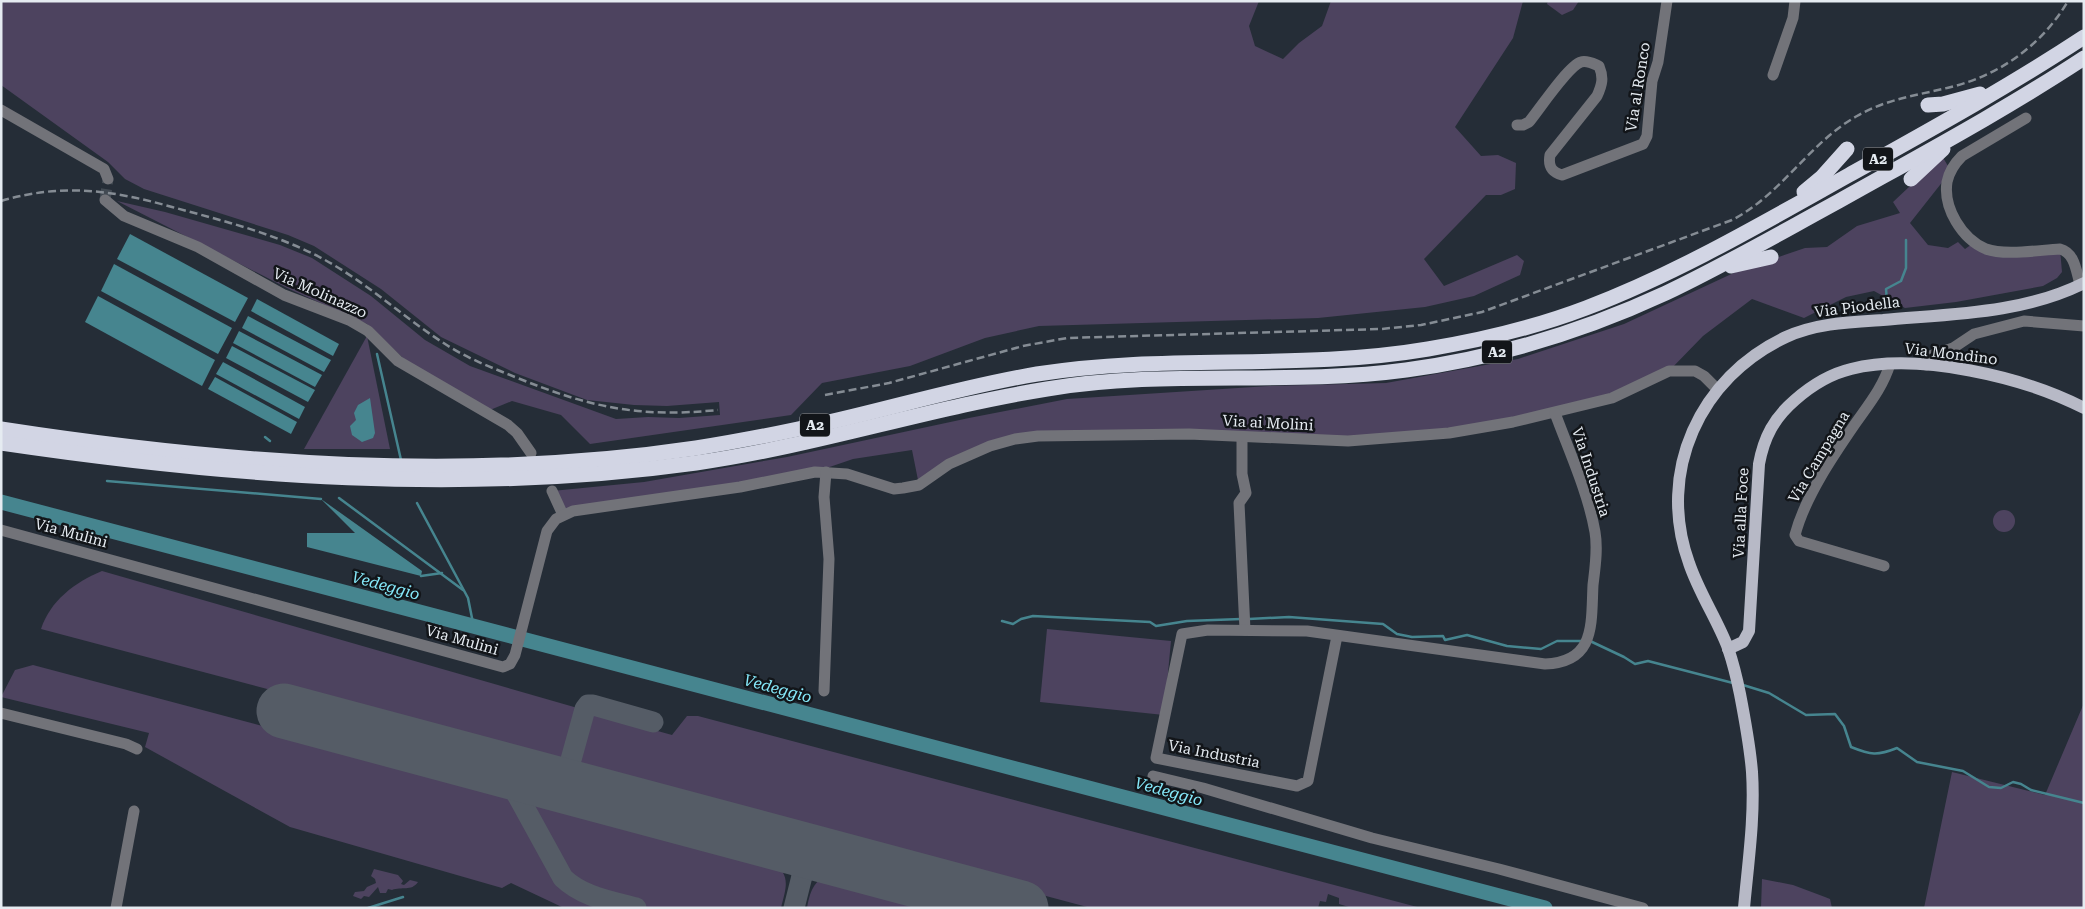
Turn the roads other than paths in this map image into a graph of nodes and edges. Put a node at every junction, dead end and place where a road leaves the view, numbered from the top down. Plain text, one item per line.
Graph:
1 (1667, 1) edge
2 (1795, 1) edge
3 (2084, 37) edge
4 (2084, 58) edge
5 (1774, 75) dead end
6 (1999, 89) junction
7 (1928, 104) dead end
8 (1, 110) edge
9 (2026, 118) dead end
10 (1974, 124) junction
11 (1517, 125) dead end
12 (1847, 149) dead end
13 (108, 179) dead end
14 (1911, 179) dead end
15 (105, 200) dead end
16 (1757, 226) junction
17 (1771, 257) dead end
18 (1707, 273) junction
19 (2082, 284) edge
20 (2084, 326) edge
21 (1890, 364) junction
22 (1926, 365) junction
23 (1811, 386) joint
24 (1716, 389) junction
25 (2084, 408) edge
26 (1555, 413) junction
27 (1, 429) edge
28 (1242, 437) junction
29 (1, 443) edge
30 (531, 453) dead end
31 (821, 472) junction
32 (552, 491) dead end
33 (563, 515) junction
34 (1, 530) edge
35 (1884, 566) dead end
36 (1245, 630) junction
37 (1337, 636) junction
38 (1728, 649) junction
39 (824, 691) dead end
40 (1, 713) edge
41 (137, 749) dead end
42 (1153, 776) dead end
43 (134, 811) dead end
44 (116, 908) edge
45 (1643, 908) edge
46 (1744, 908) edge

1 - 11 street, Via al Ronco
2 - 5 street
3 - 6 highway, A2
4 - 10 highway, A2
6 - 7 highway, A2
6 - 16 highway, A2
8 - 13 street
9 - 19 street
10 - 14 highway, A2
10 - 18 highway, A2
12 - 16 highway, A2
15 - 30 street, Via Molinazzo
16 - 27 highway, A2
17 - 18 highway, A2
18 - 29 highway, A2
19 - 24 main road, Via Piodella
20 - 22 street
21 - 22 main road, Via Mondino
21 - 23 main road, Via Mondino
21 - 35 street, Via Campagna
22 - 25 main road, Via Mondino
23 - 38 main road, Via alla Foce
24 - 26 street, Via ai Molini
24 - 38 main road, Via Piodella
26 - 28 street, Via ai Molini
26 - 37 street, Via Industria
28 - 31 street, Via ai Molini
28 - 36 street
31 - 33 street
31 - 39 street
32 - 33 street
33 - 34 street, Via Mulini
36 - 37 street, Via Industria
36 - 37 street, Via Industria
38 - 46 main road, Via Piodella
40 - 41 street
42 - 45 street
43 - 44 street

